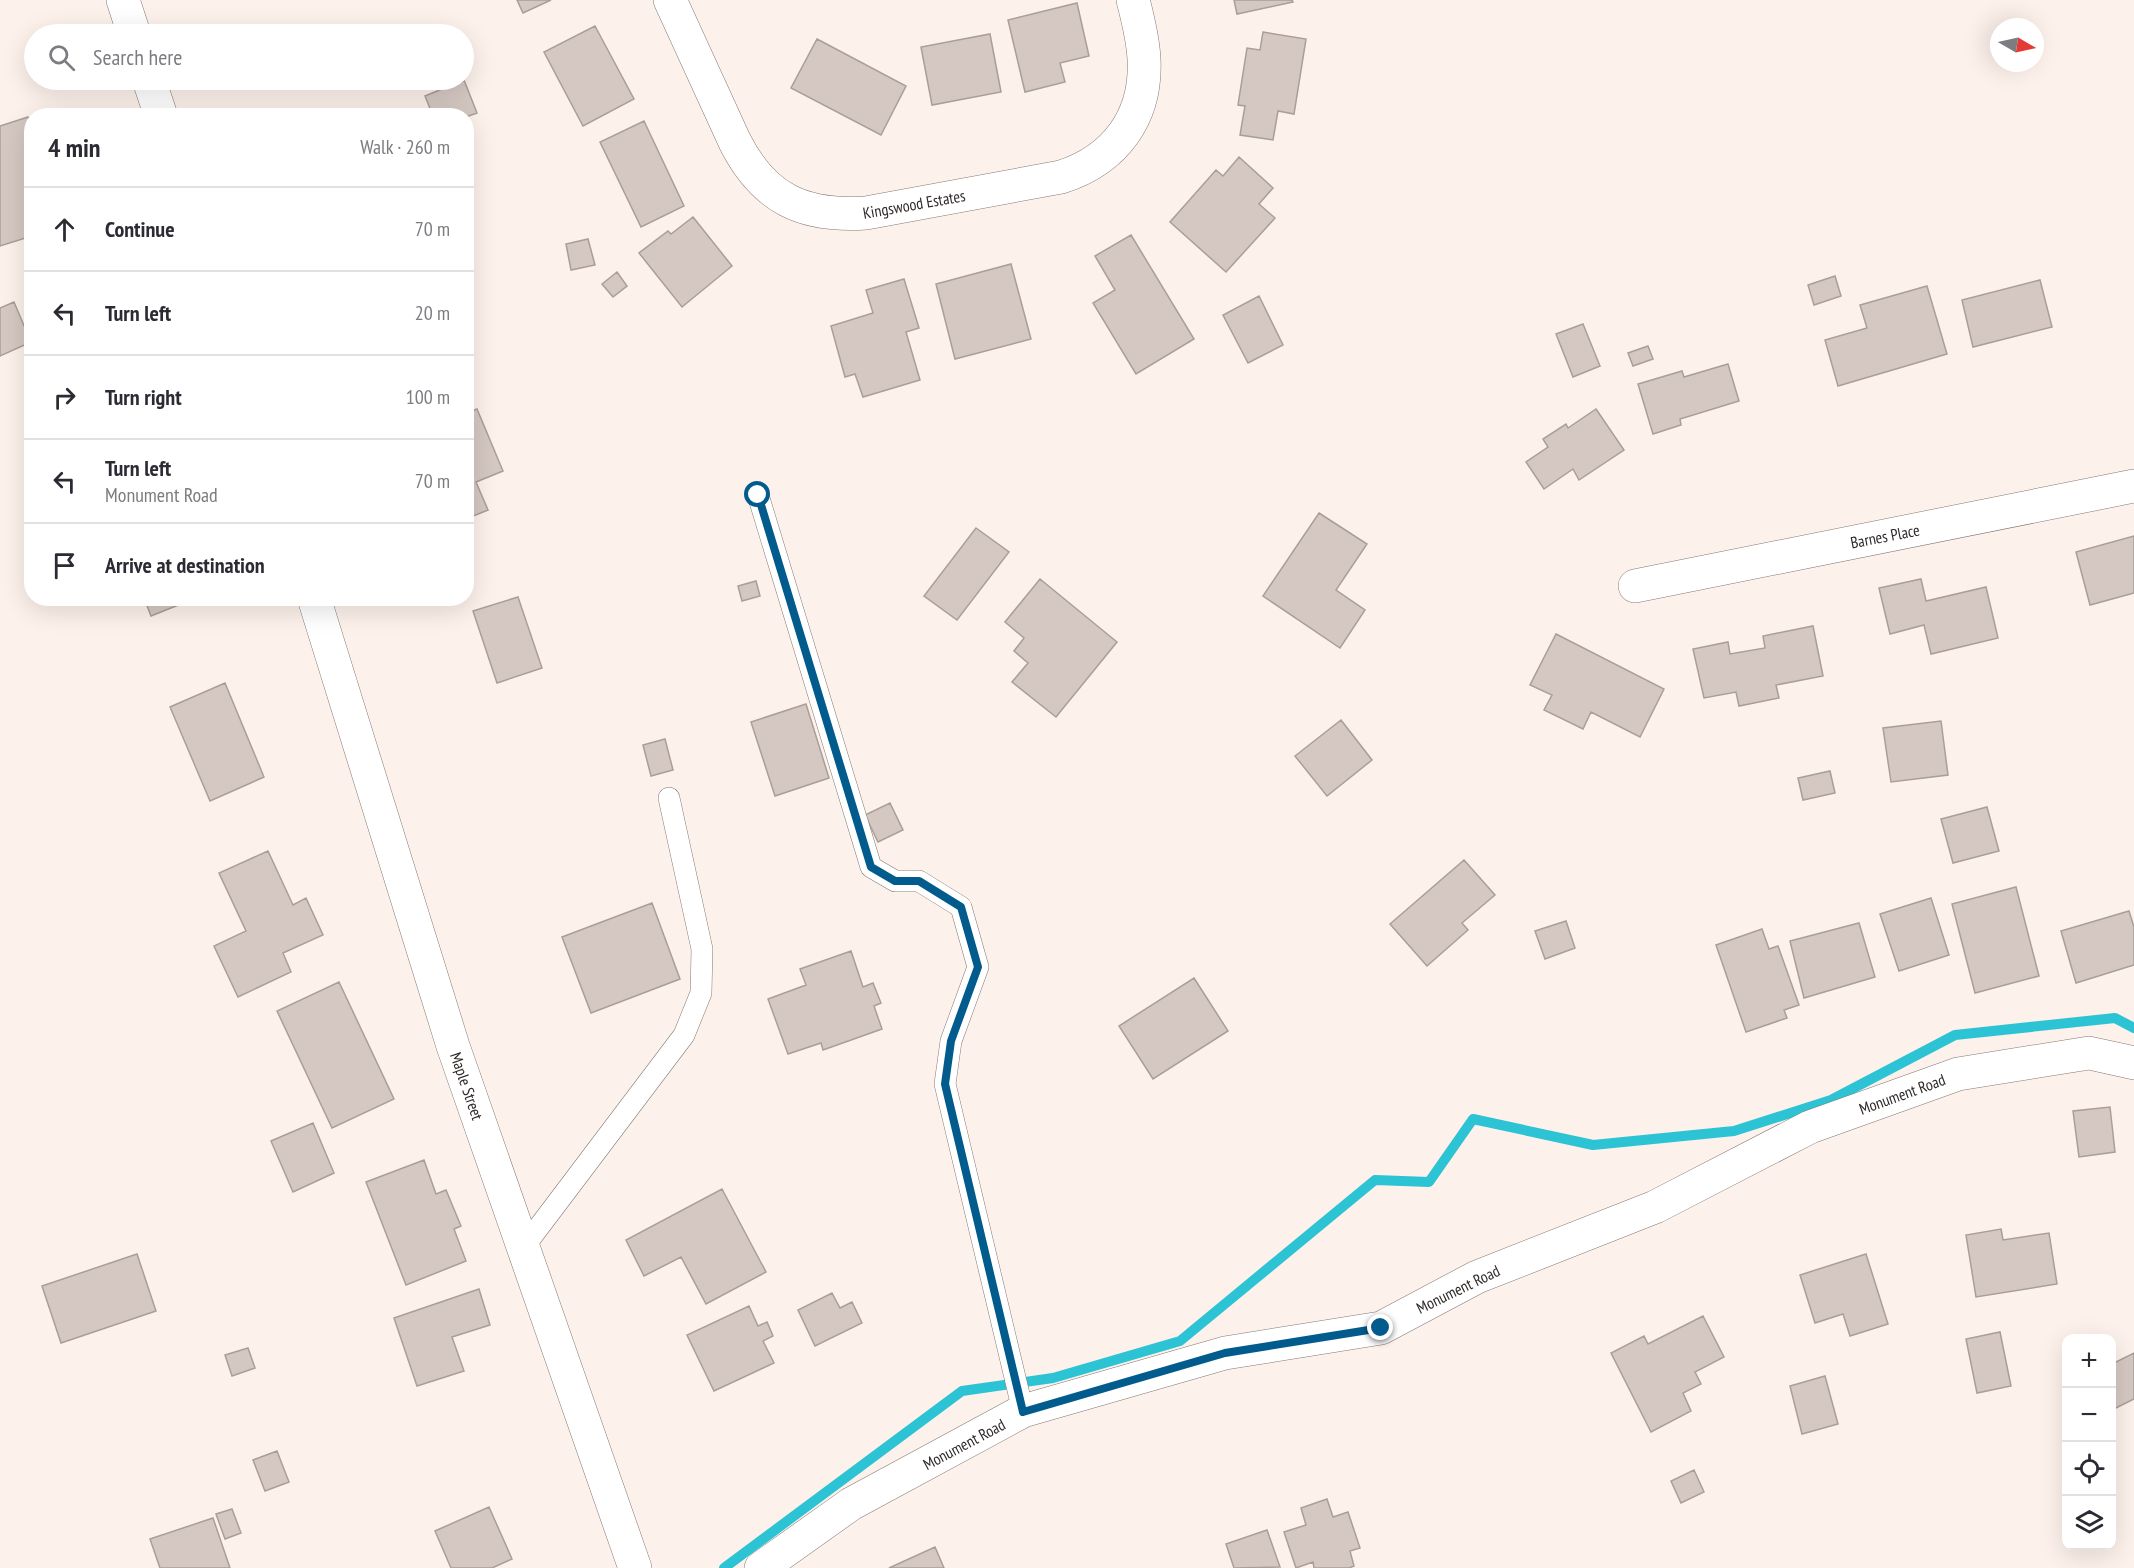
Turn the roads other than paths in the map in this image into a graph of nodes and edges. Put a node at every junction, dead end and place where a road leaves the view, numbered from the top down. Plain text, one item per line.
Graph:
1 (123, 0) edge
2 (670, 0) edge
3 (1133, 0) edge
4 (131, 24) edge
5 (152, 90) edge
6 (158, 108) edge
7 (2134, 486) edge
8 (758, 495) dead end
9 (1635, 586) dead end
10 (316, 606) edge
11 (669, 798) dead end
12 (2134, 1063) edge
13 (524, 1248) junction
14 (1023, 1412) junction
15 (635, 1568) edge
16 (762, 1568) edge

1 - 4 street
2 - 3 street, Kingswood Estates
5 - 6 street
7 - 9 street, Barnes Place
8 - 14 lane
10 - 13 street, Maple Street
11 - 13 lane
12 - 14 street, Monument Road
13 - 15 street, Maple Street
14 - 16 street, Monument Road

